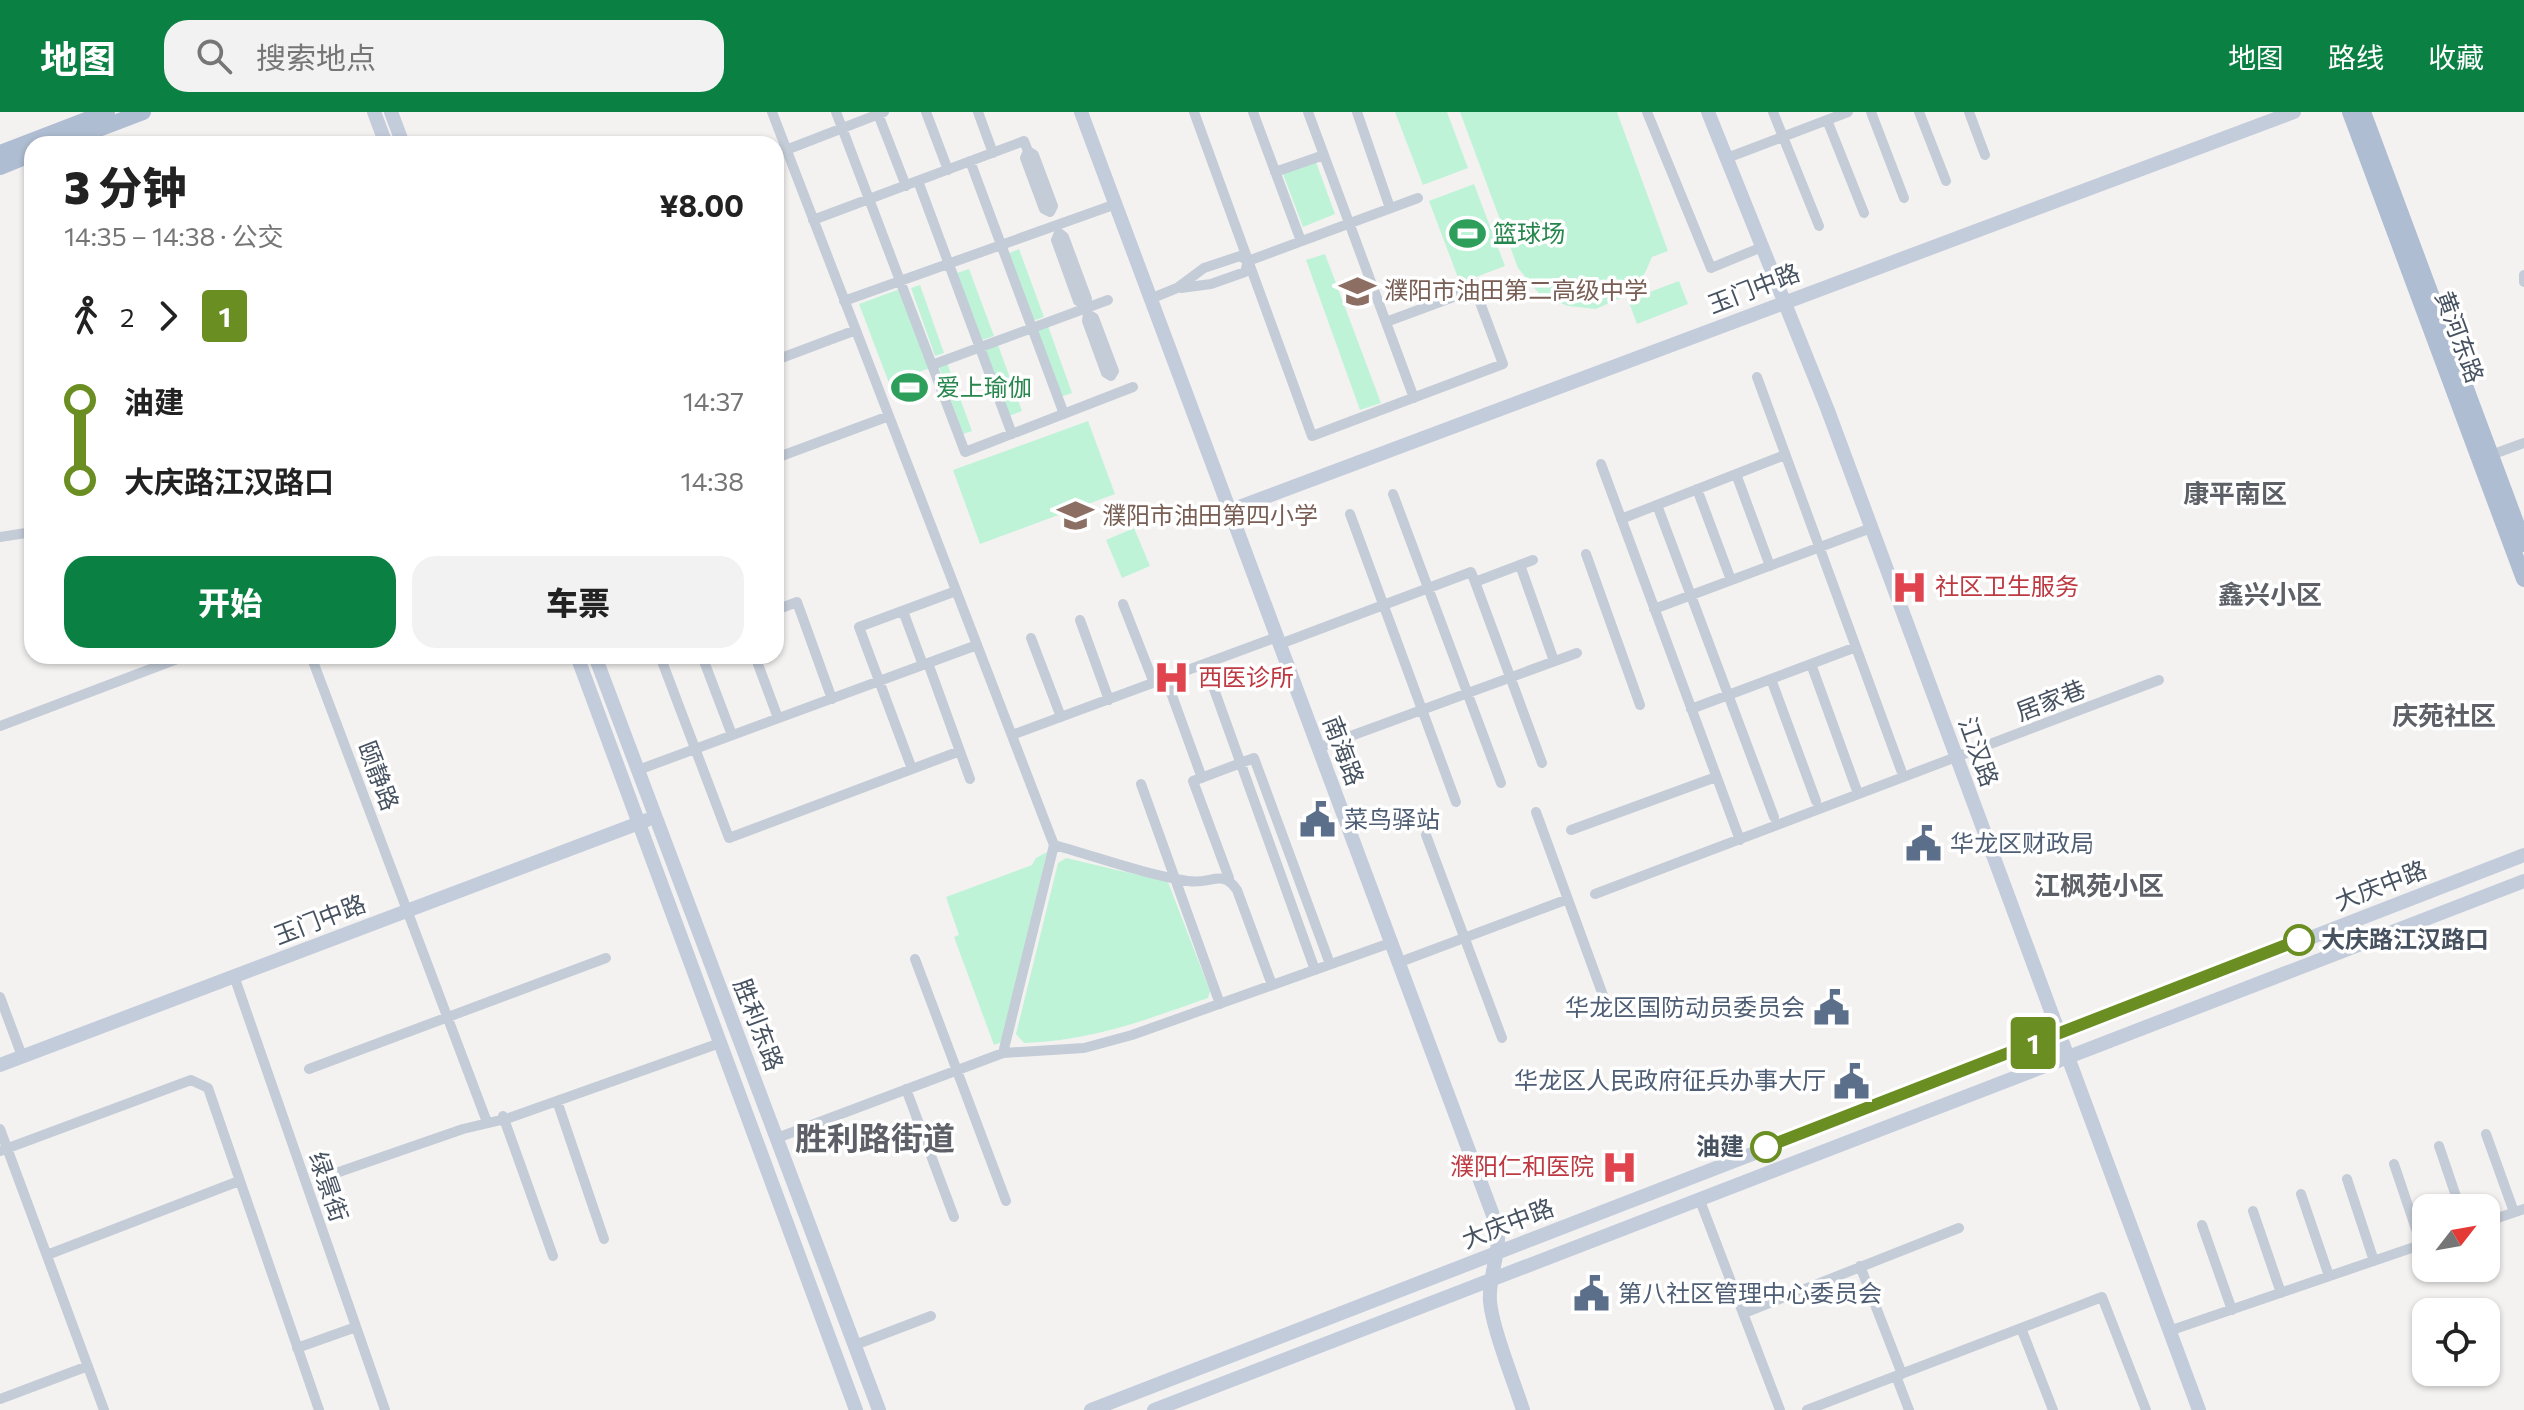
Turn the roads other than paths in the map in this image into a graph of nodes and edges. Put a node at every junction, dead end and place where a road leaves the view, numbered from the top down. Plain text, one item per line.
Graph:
1 (107, 112) edge
2 (143, 112) edge
3 (374, 112) edge
4 (391, 112) edge
5 (772, 112) edge
6 (836, 112) edge
7 (926, 112) edge
8 (978, 112) edge
9 (1081, 112) edge
10 (1194, 112) edge
11 (1253, 112) edge
12 (1308, 112) edge
13 (1357, 112) edge
14 (1647, 112) edge
15 (1708, 112) edge
16 (1773, 112) edge
17 (1848, 112) edge
18 (1871, 112) edge
19 (1919, 112) edge
20 (1969, 112) edge
21 (2294, 112) edge
22 (2350, 112) edge
23 (2363, 112) edge
24 (881, 113) edge
25 (1827, 120) junction
26 (842, 129) junction
27 (44, 136) edge
28 (80, 136) edge
29 (383, 136) edge
30 (400, 136) edge
31 (781, 136) edge
32 (1783, 136) junction
33 (24, 144) edge
34 (784, 145) edge
35 (786, 150) junction
36 (0, 153) edge
37 (993, 153) junction
38 (1324, 155) junction
39 (1985, 155) dead end
40 (24, 157) edge
41 (1727, 158) junction
42 (970, 161) junction
43 (0, 167) edge
44 (948, 170) junction
45 (1275, 172) junction
46 (918, 181) junction
47 (1946, 181) dead end
48 (906, 186) junction
49 (1418, 198) dead end
50 (1904, 198) dead end
51 (869, 199) junction
52 (1116, 204) junction
53 (1390, 208) junction
54 (1864, 213) dead end
55 (813, 220) junction
56 (1350, 222) junction
57 (1819, 226) dead end
58 (1057, 229) junction
59 (1301, 241) junction
60 (1001, 244) junction
61 (1762, 247) junction
62 (1248, 261) junction
63 (948, 263) junction
64 (2524, 275) edge
65 (900, 281) junction
66 (2524, 282) edge
67 (1177, 288) junction
68 (1150, 299) junction
69 (1108, 300) dead end
70 (844, 301) junction
71 (1784, 301) junction
72 (1086, 309) junction
73 (1386, 322) junction
74 (1032, 328) junction
75 (856, 330) junction
76 (980, 347) junction
77 (784, 357) edge
78 (932, 365) junction
79 (1757, 377) dead end
80 (1133, 387) dead end
81 (1117, 393) junction
82 (1414, 398) junction
83 (1064, 414) junction
84 (889, 416) junction
85 (1012, 434) junction
86 (2524, 443) edge
87 (784, 455) edge
88 (1785, 455) junction
89 (2491, 455) junction
90 (1601, 464) dead end
91 (1736, 474) junction
92 (1697, 489) junction
93 (1393, 494) dead end
94 (1657, 505) junction
95 (1231, 510) junction
96 (1350, 514) dead end
97 (1621, 519) junction
98 (1871, 528) junction
99 (24, 533) edge
100 (0, 537) edge
101 (2524, 544) edge
102 (1819, 547) junction
103 (1586, 554) dead end
104 (1533, 560) dead end
105 (1520, 565) junction
106 (1770, 566) junction
107 (2524, 579) edge
108 (1731, 580) junction
109 (1475, 582) junction
110 (1428, 589) junction
111 (956, 591) junction
112 (1692, 595) junction
113 (1123, 604) dead end
114 (784, 605) edge
115 (1383, 606) junction
116 (1654, 609) junction
117 (903, 611) junction
118 (1080, 620) dead end
119 (1031, 638) dead end
120 (1279, 641) junction
121 (977, 645) junction
122 (1856, 647) junction
123 (1577, 653) dead end
124 (1554, 661) junction
125 (164, 664) edge
126 (314, 664) edge
127 (580, 664) edge
128 (598, 664) edge
129 (663, 664) edge
130 (705, 664) edge
131 (758, 664) edge
132 (925, 664) junction
133 (1205, 664) junction
134 (1811, 664) junction
135 (1510, 677) junction
136 (1166, 679) junction
137 (1771, 679) junction
138 (2159, 680) dead end
139 (879, 681) junction
140 (1154, 683) junction
141 (1467, 693) junction
142 (1729, 695) junction
143 (832, 699) junction
144 (1109, 700) junction
145 (1640, 705) dead end
146 (1691, 709) junction
147 (1421, 710) junction
148 (1061, 717) junction
149 (778, 718) junction
150 (0, 726) edge
151 (732, 735) junction
152 (1012, 735) junction
153 (1318, 748) junction
154 (696, 749) junction
155 (960, 751) junction
156 (1957, 759) junction
157 (1542, 763) dead end
158 (1241, 764) junction
159 (912, 769) junction
160 (638, 770) junction
161 (1901, 770) dead end
162 (1716, 777) junction
163 (1202, 778) junction
164 (970, 779) dead end
165 (1501, 783) dead end
166 (1141, 784) dead end
167 (1856, 788) dead end
168 (1816, 801) dead end
169 (1456, 802) dead end
170 (1536, 812) dead end
171 (655, 817) junction
172 (1774, 817) dead end
173 (639, 823) junction
174 (1571, 830) dead end
175 (1426, 835) dead end
176 (1740, 840) junction
177 (1054, 845) junction
178 (2524, 855) edge
179 (1229, 878) junction
180 (1176, 879) junction
181 (2524, 881) edge
182 (1595, 894) dead end
183 (1568, 899) junction
184 (407, 911) junction
185 (1465, 937) junction
186 (1393, 942) junction
187 (606, 958) dead end
188 (915, 959) dead end
189 (1400, 962) junction
190 (1330, 964) junction
191 (1315, 970) junction
192 (234, 976) junction
193 (1272, 985) junction
194 (0, 997) edge
195 (1604, 998) dead end
196 (1220, 1004) junction
197 (447, 1016) junction
198 (2059, 1033) junction
199 (1502, 1038) dead end
200 (720, 1043) junction
201 (1003, 1053) junction
202 (2067, 1055) junction
203 (22, 1056) junction
204 (0, 1065) edge
205 (309, 1069) dead end
206 (957, 1070) junction
207 (906, 1089) junction
208 (557, 1101) junction
209 (503, 1116) junction
210 (487, 1122) junction
211 (0, 1129) edge
212 (2486, 1134) dead end
213 (777, 1138) junction
214 (2439, 1146) dead end
215 (4, 1150) edge
216 (2394, 1164) dead end
217 (336, 1173) dead end
218 (2347, 1179) dead end
219 (239, 1181) junction
220 (2301, 1194) dead end
221 (2455, 1194) edge
222 (1699, 1198) junction
223 (1006, 1201) dead end
224 (2253, 1211) dead end
225 (2519, 1211) edge
226 (2412, 1212) edge
227 (954, 1217) dead end
228 (2500, 1217) edge
229 (2202, 1225) dead end
230 (1959, 1228) dead end
231 (604, 1239) dead end
232 (2412, 1248) edge
233 (1495, 1253) junction
234 (47, 1255) junction
235 (553, 1256) dead end
236 (2374, 1261) junction
237 (1860, 1266) junction
238 (2329, 1276) junction
239 (1493, 1278) junction
240 (2281, 1293) junction
241 (2232, 1310) junction
242 (1744, 1313) junction
243 (931, 1316) dead end
244 (356, 1327) junction
245 (2021, 1328) junction
246 (2169, 1331) junction
247 (855, 1345) junction
248 (297, 1348) junction
249 (88, 1366) junction
250 (1899, 1375) junction
251 (0, 1399) edge
252 (104, 1410) edge
253 (319, 1410) edge
254 (385, 1410) edge
255 (856, 1410) edge
256 (879, 1410) edge
257 (1091, 1410) edge
258 (1154, 1410) edge
259 (1523, 1410) edge
260 (1780, 1410) edge
261 (1807, 1410) edge
262 (1909, 1410) edge
263 (2053, 1410) edge
264 (2146, 1410) edge
265 (2199, 1410) edge

1 - 27 main road
2 - 28 main road
3 - 29 main road
4 - 30 main road
5 - 31 street
6 - 26 street
7 - 44 street
8 - 37 street
9 - 52 main road, 南海路
10 - 62 street
11 - 45 street
12 - 38 street
13 - 53 street
14 - 61 street
15 - 41 main road, 江汉路
16 - 32 street
17 - 25 street
18 - 50 street
19 - 47 street
20 - 39 street
21 - 71 main road, 玉门中路
22 - 107 main road, 黄河东路
23 - 89 main road, 黄河东路
24 - 26 street
24 - 48 street
25 - 32 street
25 - 54 street
26 - 35 street
26 - 51 street
32 - 41 street
32 - 57 street
33 - 36 main road
34 - 35 street
35 - 55 street
37 - 42 street
37 - 58 street
38 - 45 street
38 - 56 street
40 - 43 main road
41 - 61 main road, 江汉路
42 - 44 street
42 - 60 street
44 - 46 street
45 - 59 street
46 - 48 street
46 - 63 street
48 - 51 street
49 - 53 street
51 - 55 street
51 - 65 street
52 - 58 street
52 - 68 main road, 南海路
53 - 56 street
55 - 70 street
56 - 59 street
56 - 73 street
58 - 60 street
58 - 72 street
59 - 62 street
60 - 63 street
60 - 74 street
61 - 71 main road, 江汉路
62 - 67 street
62 - 67 street
62 - 82 street
63 - 65 street
63 - 76 street
64 - 66 street
65 - 70 street
65 - 78 street
67 - 68 street
68 - 95 main road, 南海路
69 - 72 street
70 - 75 street
71 - 95 main road, 玉门中路
71 - 98 main road, 江汉路
72 - 74 street
72 - 81 street
73 - 82 street
73 - 82 street
74 - 76 street
74 - 83 street
75 - 77 street
75 - 84 street
76 - 78 street
76 - 85 street
78 - 85 street
79 - 88 street
80 - 81 street
81 - 83 street
83 - 85 street
84 - 87 street
84 - 111 street
86 - 89 street
88 - 91 street
88 - 102 street
89 - 101 main road, 黄河东路
90 - 97 street
91 - 92 street
91 - 106 street
92 - 94 street
92 - 108 street
93 - 110 street
94 - 97 street
94 - 112 street
95 - 120 main road, 南海路
96 - 115 street
97 - 116 street
98 - 102 street
98 - 156 main road, 江汉路
99 - 100 street
102 - 106 street
102 - 122 street
103 - 145 street
104 - 105 street
105 - 109 street
105 - 124 street
106 - 108 street
108 - 112 street
109 - 110 street
109 - 135 street
110 - 115 street
110 - 141 street
111 - 117 street
111 - 121 street
112 - 116 street
112 - 142 street
113 - 140 street
114 - 143 street
115 - 120 street
115 - 147 street
116 - 146 street
117 - 132 street
117 - 139 street
118 - 144 street
119 - 148 street
120 - 133 street
120 - 153 main road, 南海路
121 - 132 street
121 - 152 street
122 - 134 street
122 - 161 street
123 - 124 street
124 - 135 street
125 - 150 street
126 - 184 street, 颐静路
127 - 173 main road, 胜利东路
128 - 160 main road, 胜利东路
129 - 154 street
130 - 151 street
131 - 149 street
132 - 139 street
132 - 155 street
133 - 136 street
133 - 158 street
134 - 137 street
134 - 167 street
135 - 141 street
135 - 157 street
136 - 140 street
136 - 163 street
137 - 142 street
137 - 168 street
138 - 156 street, 居家巷
139 - 143 street
139 - 159 street
140 - 144 street
141 - 147 street
141 - 165 street
142 - 146 street
142 - 172 street
143 - 149 street
144 - 148 street
146 - 162 street
147 - 153 street
147 - 169 street
148 - 152 street
149 - 151 street
151 - 154 street
152 - 177 street
153 - 186 main road, 南海路
154 - 159 street
154 - 160 street
155 - 159 street
155 - 164 street
156 - 176 street, 居家巷
156 - 198 main road, 江汉路
158 - 163 street
158 - 190 street
158 - 191 street
160 - 171 main road, 胜利东路
162 - 174 street
162 - 176 street
163 - 179 street
166 - 180 street
170 - 183 street
171 - 173 main road, 玉门中路
171 - 213 main road, 胜利东路
173 - 184 main road, 玉门中路
173 - 200 main road, 胜利东路
175 - 185 street
176 - 182 street, 居家巷
177 - 180 street
177 - 201 street
178 - 198 main road, 大庆中路
179 - 180 street
179 - 193 street
180 - 196 street
181 - 202 main road, 大庆中路
183 - 185 street
183 - 195 street
184 - 192 main road, 玉门中路
184 - 197 street, 颐静路
185 - 189 street
185 - 199 street
186 - 189 main road, 南海路
186 - 190 street
187 - 197 street
188 - 206 street
189 - 233 main road, 南海路
190 - 191 street
191 - 193 street
192 - 203 main road, 玉门中路
192 - 244 street, 绿景街
193 - 196 street
194 - 203 street
196 - 201 street
197 - 205 street
197 - 210 street, 颐静路
198 - 202 main road, 江汉路
198 - 233 main road, 大庆中路
200 - 208 street
200 - 255 main road, 胜利东路
201 - 206 street
202 - 222 main road, 大庆中路
202 - 246 main road, 江汉路
203 - 204 main road, 玉门中路
206 - 207 street
206 - 223 street
207 - 213 street
207 - 227 street
208 - 209 street
208 - 231 street
209 - 210 street
209 - 235 street
210 - 217 street
211 - 215 street
212 - 225 street
213 - 247 main road, 胜利东路
214 - 221 street
215 - 219 street
215 - 234 street
216 - 226 street
218 - 236 street
219 - 234 street
219 - 248 street
220 - 238 street
222 - 239 main road, 大庆中路
222 - 242 street
224 - 240 street
225 - 228 street
229 - 241 street
230 - 237 street
232 - 236 street
233 - 239 main road, 南海路
233 - 257 main road, 大庆中路
234 - 249 street
236 - 238 street
237 - 242 street
237 - 250 street
238 - 240 street
239 - 258 main road, 大庆中路
239 - 259 main road, 南海路
240 - 241 street
241 - 246 street
242 - 260 street
243 - 247 street
244 - 248 street
244 - 254 street, 绿景街
245 - 250 street
245 - 263 street
245 - 264 street
246 - 265 main road, 江汉路
247 - 256 main road, 胜利东路
248 - 253 street
249 - 251 street
249 - 252 street
250 - 261 street
250 - 262 street

